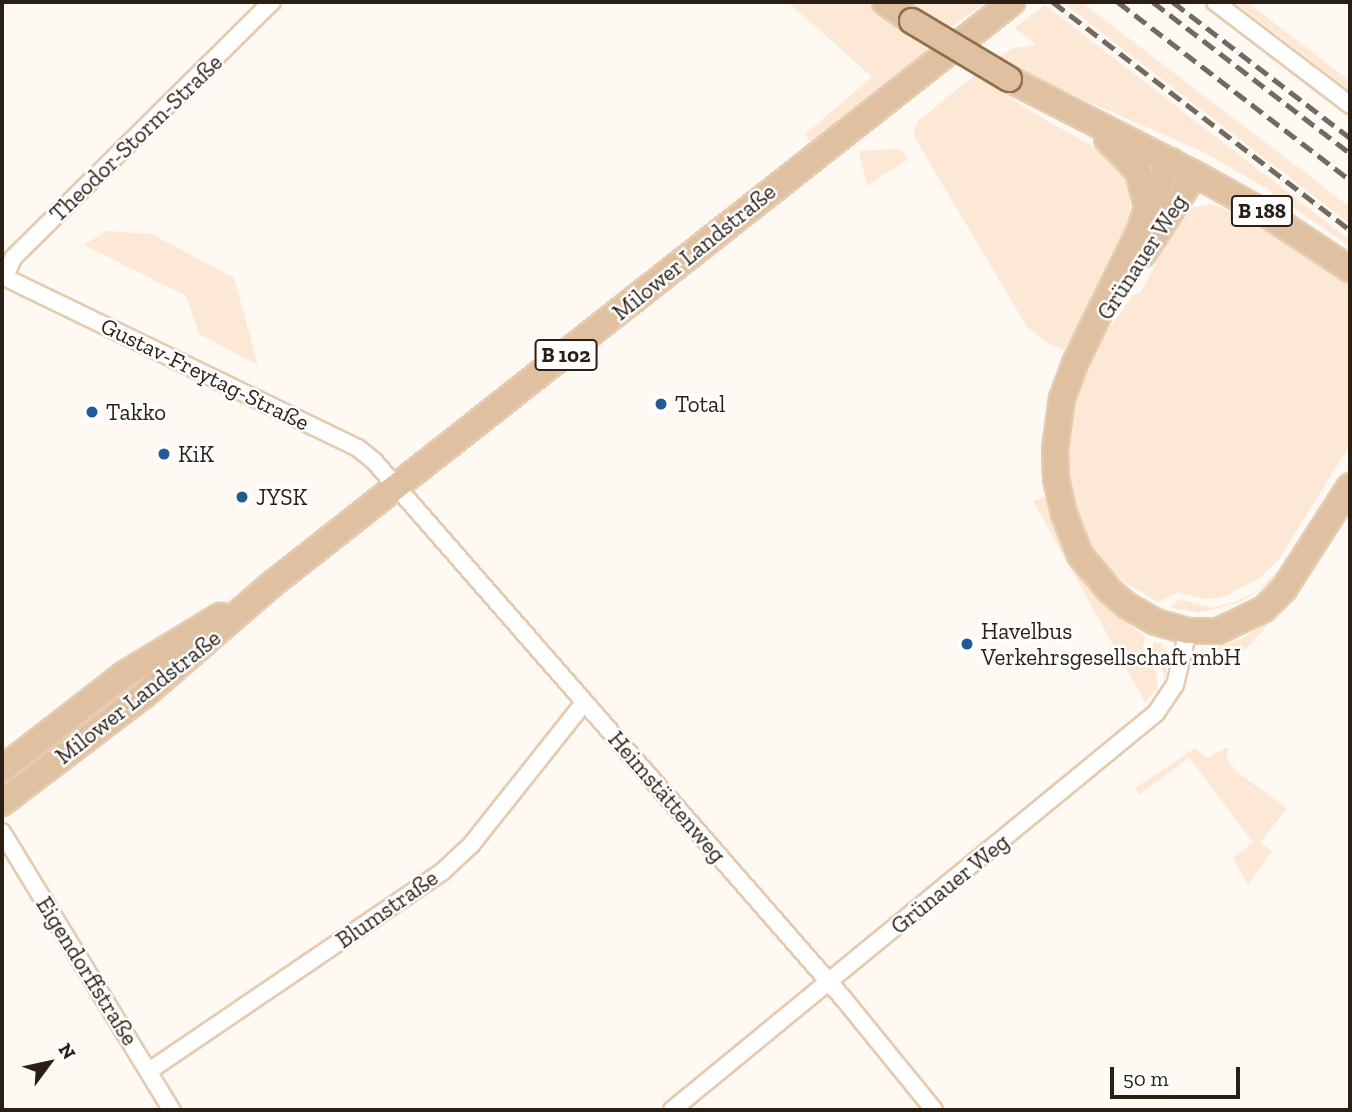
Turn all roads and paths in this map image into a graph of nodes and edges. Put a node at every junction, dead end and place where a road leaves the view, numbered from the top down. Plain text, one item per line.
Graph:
1 (272, 2) edge
2 (885, 2) edge
3 (1012, 2) edge
4 (1215, 2) edge
5 (1350, 105) edge
6 (1092, 124) junction
7 (1171, 161) junction
8 (1195, 174) junction
9 (1147, 207) junction
10 (1350, 268) edge
11 (3, 277) edge
12 (1086, 339) junction
13 (1350, 486) edge
14 (397, 487) junction
15 (271, 586) junction
16 (1188, 631) junction
17 (584, 703) junction
18 (2, 769) edge
19 (2, 803) edge
20 (2, 832) edge
21 (828, 983) junction
22 (149, 1071) junction
23 (170, 1109) edge
24 (672, 1110) edge
25 (934, 1110) edge

1 - 11 street, Theodor-Storm-Straße
2 - 6 main road, B 188, bridge
3 - 14 main road, Milower Landstraße / B 102
4 - 5 street
6 - 7 main road, B 188
6 - 9 main road
7 - 8 main road, B 188
7 - 9 main road, Grünauer Weg
8 - 10 main road, B 188
8 - 12 main road, Grünauer Weg
9 - 12 main road, Grünauer Weg
11 - 14 street, Gustav-Freytag-Straße
12 - 16 main road, Grünauer Weg
13 - 16 main road, Grünauer Weg
14 - 15 main road, Milower Landstraße / B 102
14 - 17 street, Heimstättenweg
15 - 18 main road, Milower Landstraße / B 102
15 - 19 main road, Milower Landstraße / B 102
16 - 21 street, Grünauer Weg
17 - 21 street, Heimstättenweg
17 - 22 street, Blumstraße
20 - 22 street, Eigendorffstraße
21 - 24 street, Grünauer Weg
21 - 25 street, Heimstättenweg
22 - 23 street, Eigendorffstraße

